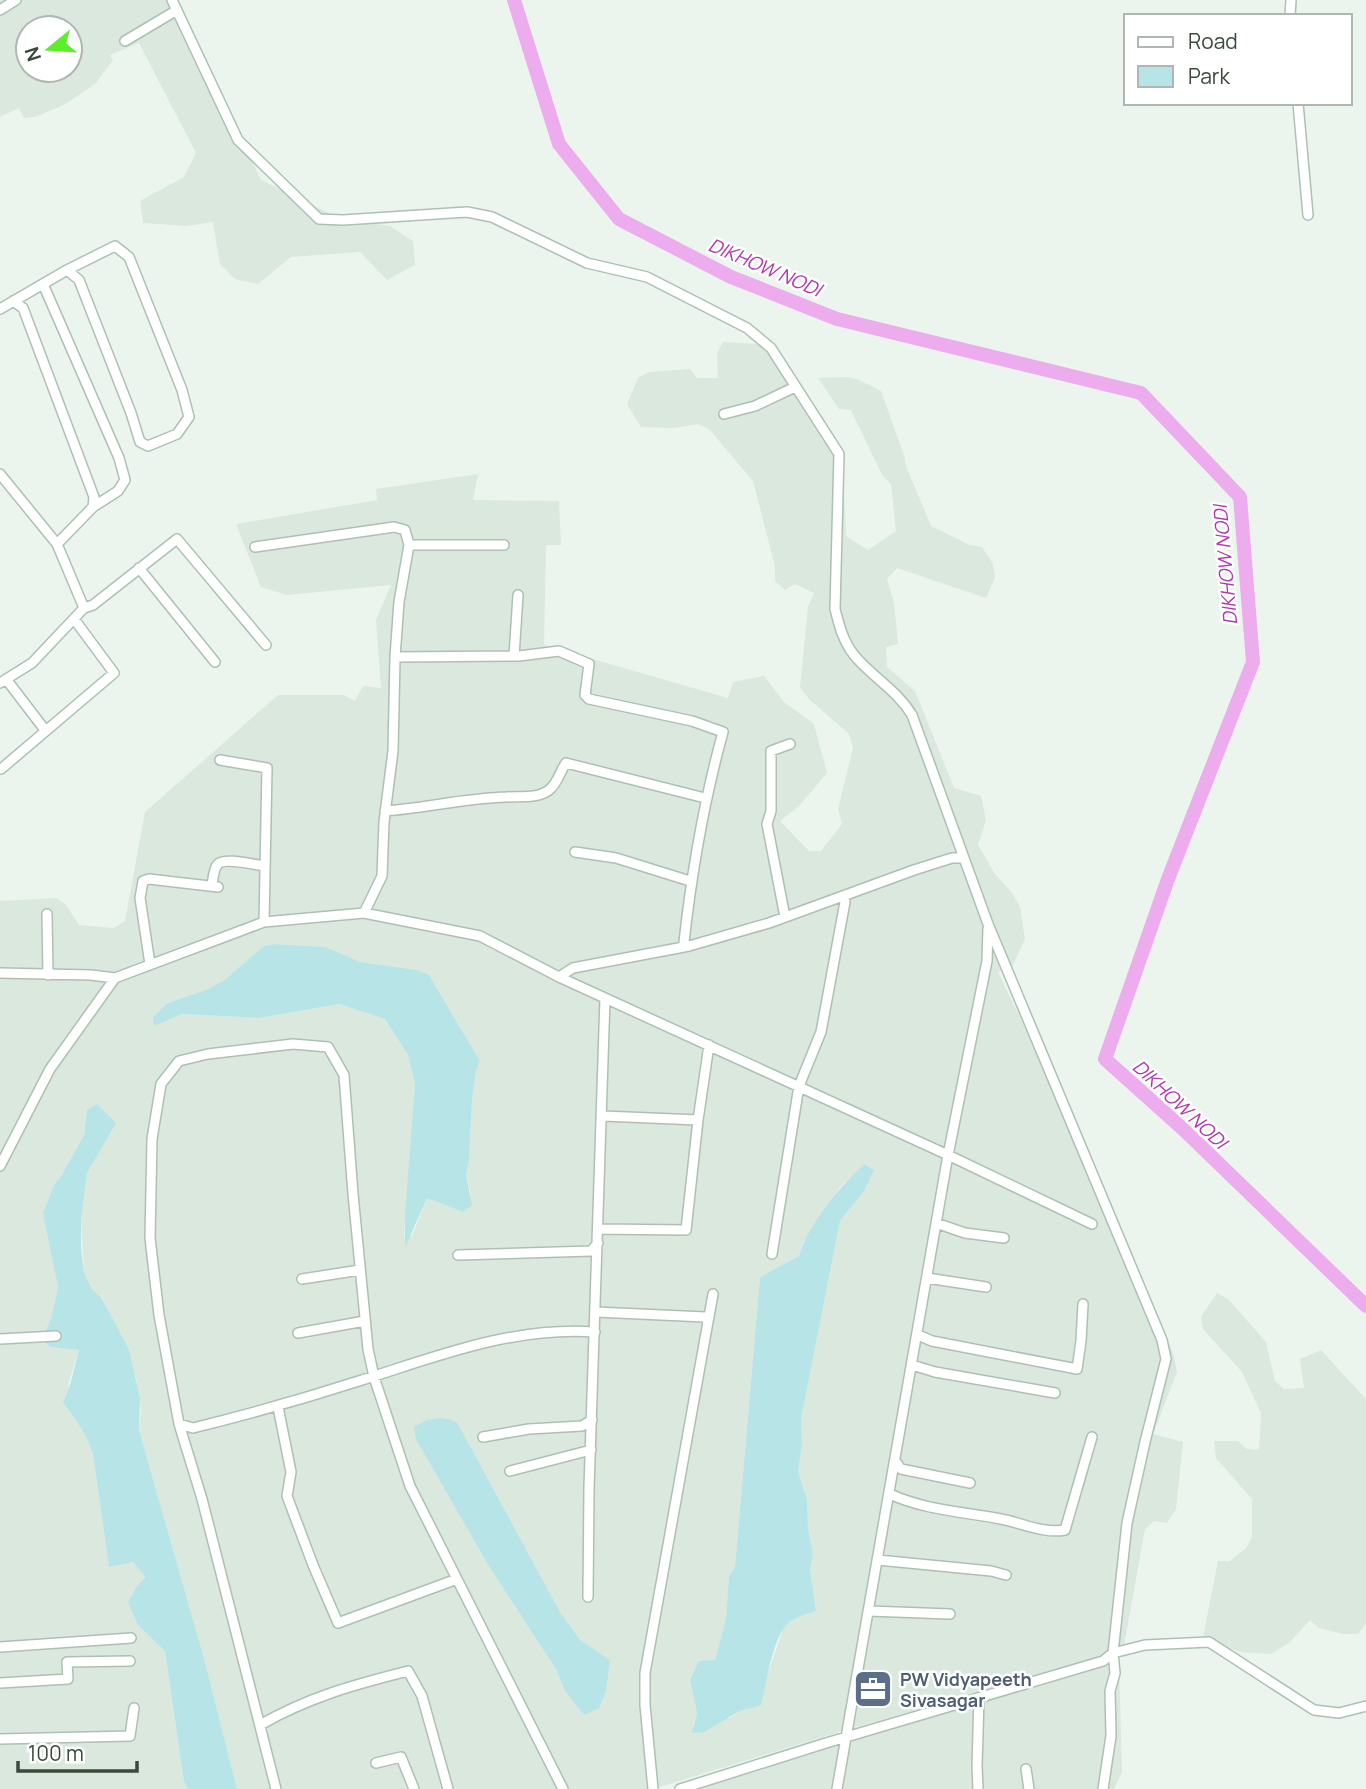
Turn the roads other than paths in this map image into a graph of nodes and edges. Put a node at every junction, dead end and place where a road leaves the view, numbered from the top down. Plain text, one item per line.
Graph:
1 (16, 0) edge
2 (172, 0) edge
3 (0, 10) edge
4 (177, 10) junction
5 (124, 41) dead end
6 (1298, 105) edge
7 (1308, 215) dead end
8 (67, 270) junction
9 (43, 284) junction
10 (13, 301) junction
11 (0, 309) edge
12 (795, 387) junction
13 (724, 414) dead end
14 (0, 474) edge
15 (93, 507) junction
16 (57, 544) junction
17 (409, 545) junction
18 (504, 545) dead end
19 (255, 547) dead end
20 (139, 568) junction
21 (518, 595) dead end
22 (84, 608) junction
23 (74, 619) junction
24 (267, 645) dead end
25 (514, 656) junction
26 (395, 657) junction
27 (215, 662) dead end
28 (3, 681) edge
29 (45, 730) junction
30 (790, 744) dead end
31 (220, 760) dead end
32 (1, 769) edge
33 (705, 798) junction
34 (385, 811) junction
35 (575, 852) dead end
36 (962, 858) junction
37 (265, 866) junction
38 (690, 881) junction
39 (844, 897) junction
40 (364, 913) junction
41 (47, 914) dead end
42 (785, 917) junction
43 (264, 922) junction
44 (988, 924) junction
45 (689, 946) junction
46 (150, 964) junction
47 (0, 973) edge
48 (48, 975) junction
49 (559, 977) junction
50 (115, 978) junction
51 (605, 998) junction
52 (709, 1045) junction
53 (799, 1086) junction
54 (603, 1116) junction
55 (698, 1120) junction
56 (948, 1155) junction
57 (0, 1166) edge
58 (936, 1223) junction
59 (1092, 1224) dead end
60 (599, 1229) junction
61 (1004, 1238) dead end
62 (598, 1243) junction
63 (772, 1254) dead end
64 (458, 1255) dead end
65 (360, 1270) junction
66 (927, 1278) junction
67 (302, 1279) dead end
68 (986, 1287) dead end
69 (713, 1294) dead end
70 (1083, 1304) dead end
71 (596, 1312) junction
72 (365, 1321) junction
73 (708, 1322) junction
74 (595, 1332) junction
75 (299, 1333) dead end
76 (918, 1335) junction
77 (56, 1336) dead end
78 (0, 1339) edge
79 (912, 1365) junction
80 (374, 1377) junction
81 (1055, 1393) dead end
82 (278, 1407) junction
83 (592, 1420) junction
84 (178, 1424) junction
85 (483, 1437) dead end
86 (1092, 1437) dead end
87 (591, 1450) junction
88 (895, 1462) junction
89 (510, 1471) dead end
90 (970, 1483) dead end
91 (890, 1494) junction
92 (878, 1560) junction
93 (1006, 1575) dead end
94 (457, 1579) junction
95 (589, 1597) dead end
96 (869, 1611) junction
97 (950, 1614) dead end
98 (131, 1638) dead end
99 (0, 1647) edge
100 (1113, 1653) junction
101 (130, 1661) dead end
102 (0, 1683) edge
103 (979, 1698) junction
104 (1366, 1706) edge
105 (134, 1707) dead end
106 (260, 1725) junction
107 (846, 1737) junction
108 (0, 1740) edge
109 (376, 1763) dead end
110 (1026, 1769) dead end
111 (276, 1789) edge
112 (414, 1789) edge
113 (448, 1789) edge
114 (563, 1789) edge
115 (653, 1789) edge
116 (680, 1789) edge
117 (837, 1789) edge
118 (978, 1789) edge
119 (1029, 1789) edge
120 (1103, 1789) edge

1 - 3 street
2 - 4 street
4 - 5 street
4 - 12 street
6 - 7 street
8 - 8 street
8 - 9 street
9 - 10 street
9 - 15 street
10 - 11 street
10 - 15 street
12 - 13 street
12 - 36 street
14 - 16 street
15 - 16 street
16 - 22 street
17 - 18 street
17 - 19 street
17 - 26 street
20 - 22 street
20 - 24 street
20 - 27 street
21 - 25 street
22 - 23 street
23 - 28 street
23 - 29 street
25 - 26 street
25 - 33 street
26 - 34 street
28 - 29 street
29 - 32 street
30 - 42 street
31 - 37 street
33 - 34 street
33 - 38 street
34 - 40 street
35 - 38 street
36 - 39 street
36 - 44 street
37 - 43 street
37 - 46 street
38 - 45 street
39 - 42 street
39 - 53 street
40 - 43 street
40 - 49 street
41 - 48 street
42 - 45 street
43 - 46 street
44 - 56 street
44 - 100 street
45 - 49 street
46 - 50 street
47 - 48 street
48 - 50 street
49 - 51 street
50 - 57 street
51 - 52 street
51 - 54 street
52 - 53 street
52 - 55 street
53 - 56 street
53 - 63 street
54 - 55 street
54 - 60 street
55 - 60 street
56 - 58 street
56 - 59 street
58 - 61 street
58 - 66 street
60 - 62 street
62 - 64 street
62 - 71 street
65 - 67 street
65 - 72 street
65 - 84 street
66 - 68 street
66 - 76 street
69 - 73 street
70 - 76 street
71 - 73 street
71 - 74 street
72 - 75 street
72 - 80 street
73 - 115 street
74 - 80 street
74 - 83 street
76 - 79 street
77 - 78 street
79 - 81 street
79 - 88 street
80 - 82 street
80 - 94 street
82 - 84 street
82 - 94 street
83 - 85 street
83 - 87 street
84 - 106 street
86 - 91 street
87 - 89 street
87 - 95 street
88 - 90 street
88 - 91 street
91 - 92 street
92 - 93 street
92 - 96 street
94 - 114 street
96 - 97 street
96 - 107 street
98 - 99 street
100 - 103 street
100 - 104 street
100 - 120 street
101 - 102 street
103 - 107 street
103 - 118 street
105 - 108 street
106 - 111 street
106 - 113 street
107 - 116 street
107 - 117 street
109 - 112 street
110 - 119 street

